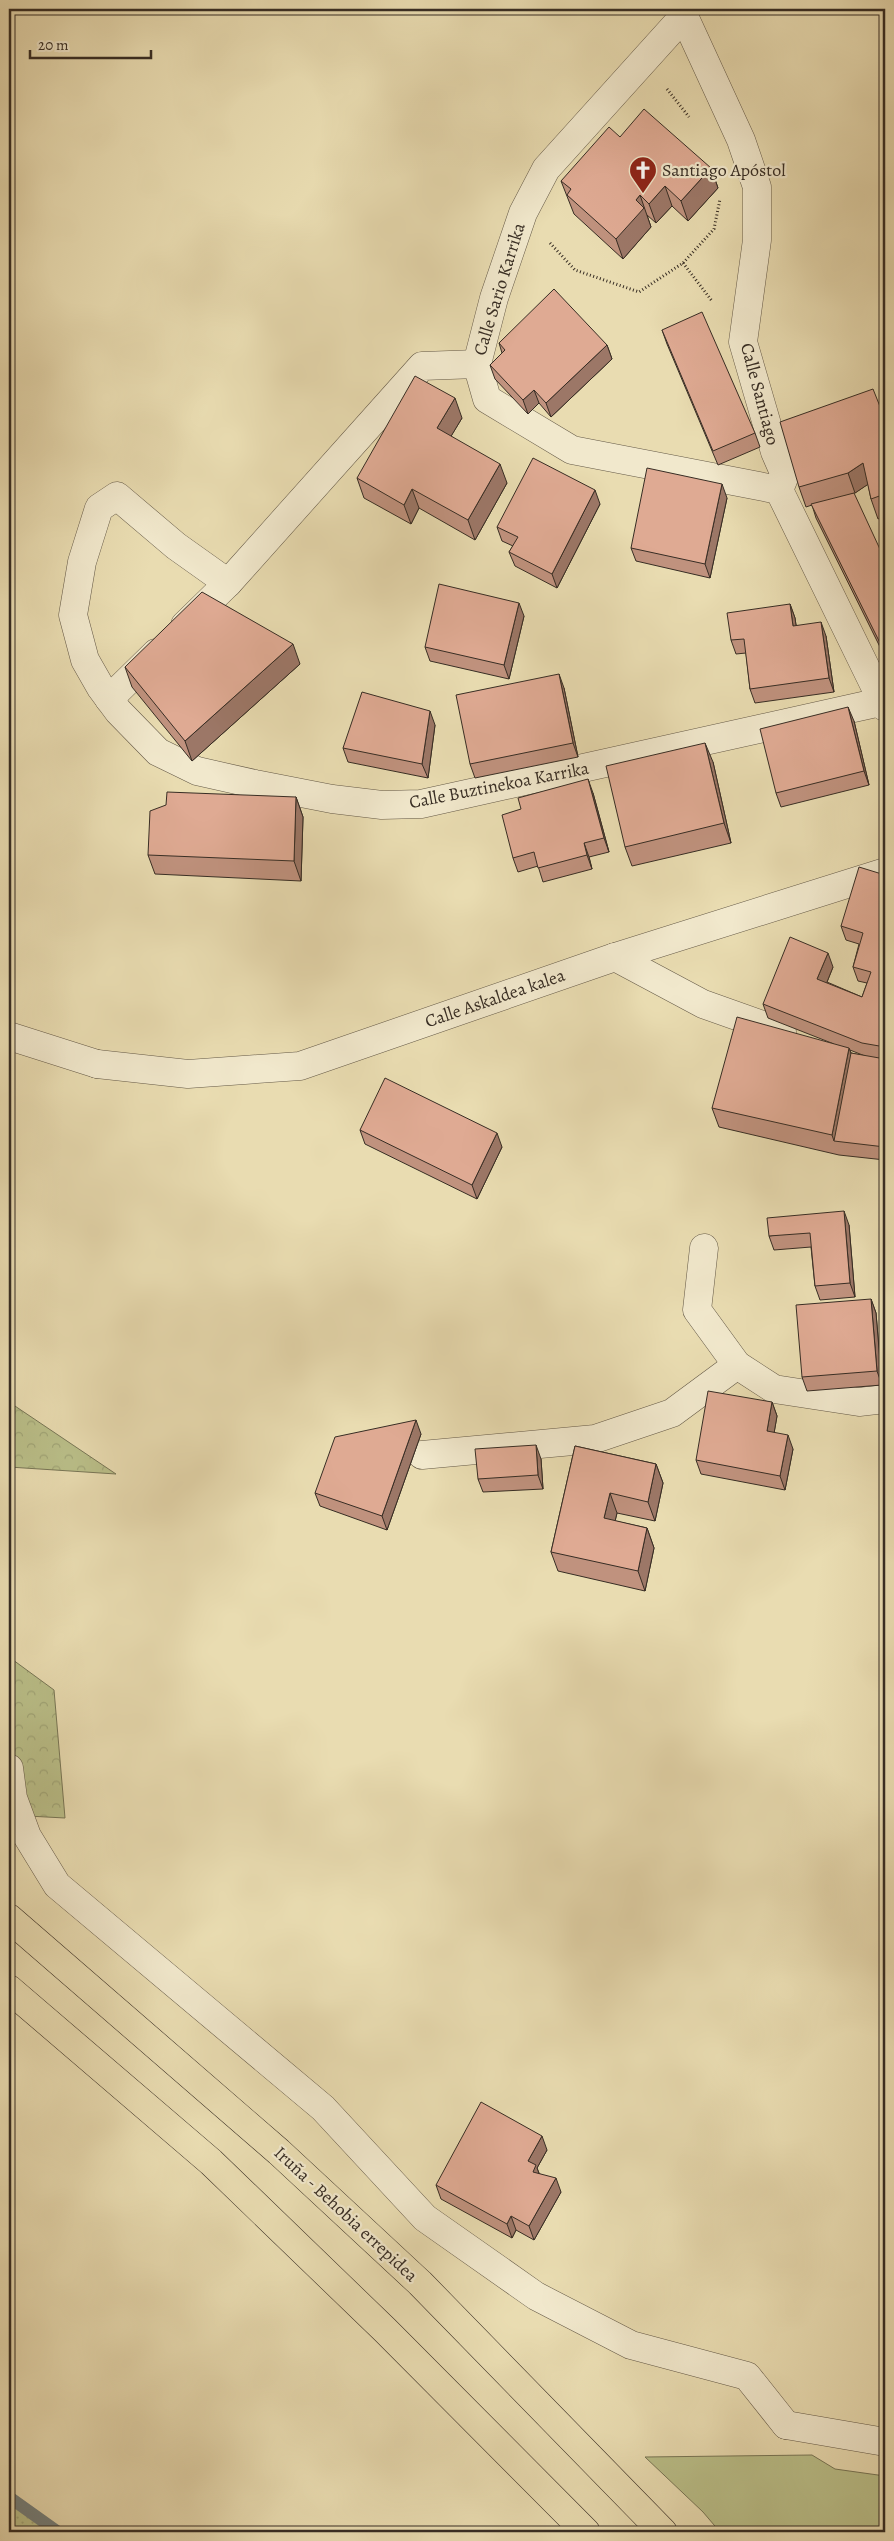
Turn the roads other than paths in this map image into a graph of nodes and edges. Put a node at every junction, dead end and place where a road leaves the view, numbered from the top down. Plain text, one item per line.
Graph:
1 (684, 16) joint
2 (477, 364) junction
3 (779, 490) junction
4 (228, 583) junction
5 (109, 699) junction
6 (885, 703) edge
7 (885, 872) edge
8 (615, 957) junction
9 (9, 1036) edge
10 (809, 1042) edge
11 (704, 1248) dead end
12 (738, 1365) junction
13 (885, 1399) edge
14 (422, 1455) dead end
15 (9, 1768) edge
16 (9, 1918) edge
17 (9, 1989) edge
18 (885, 2442) edge
19 (586, 2532) edge
20 (663, 2532) edge

1 - 2 street, Calle Sario Karrika
1 - 3 street, Calle Santiago
2 - 3 street, Calle Sario Karrika
2 - 4 street
3 - 6 street
4 - 5 street
4 - 5 street, Calle Buztinekoa Karrika
5 - 6 street, Calle Buztinekoa Karrika
7 - 8 street, Calle Askaldea kalea
8 - 9 street, Calle Askaldea kalea
8 - 10 street
11 - 12 street
12 - 13 street
12 - 14 street
15 - 18 street
16 - 20 highway, Iruña - Behobia errepidea
17 - 19 highway

